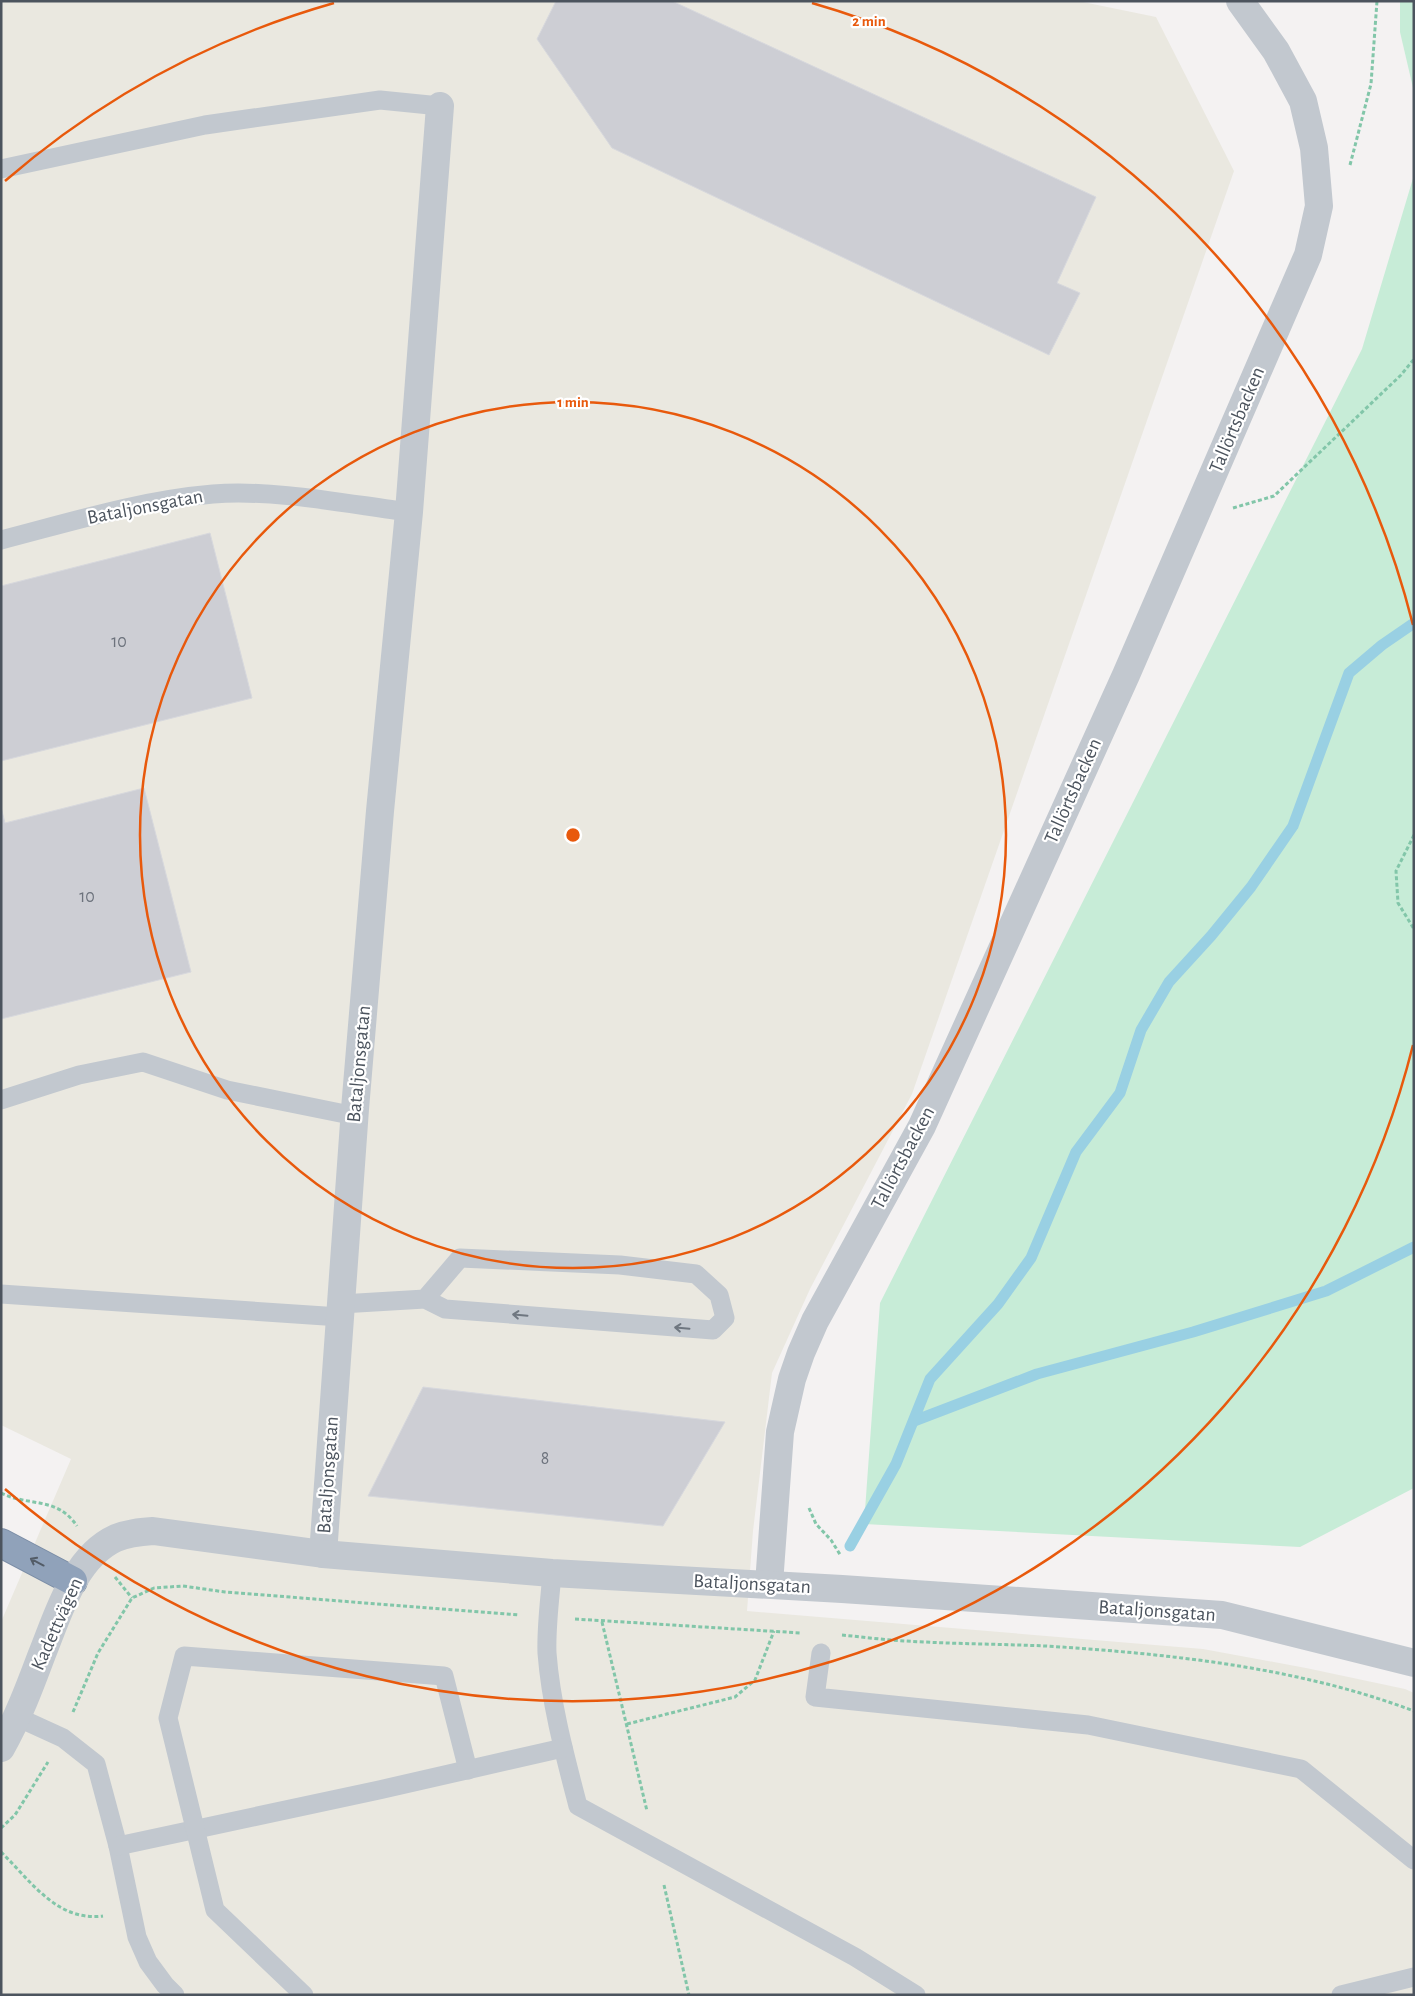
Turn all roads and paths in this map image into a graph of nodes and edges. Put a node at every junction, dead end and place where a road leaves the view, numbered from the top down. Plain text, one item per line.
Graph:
1 (1240, 1) edge
2 (1376, 1) edge
3 (440, 106) joint
4 (1, 169) edge
5 (1349, 169) dead end
6 (1414, 359) edge
7 (1228, 510) dead end
8 (409, 512) junction
9 (1, 540) edge
10 (1414, 835) edge
11 (1414, 929) edge
12 (1, 1100) edge
13 (355, 1116) junction
14 (1, 1294) edge
15 (425, 1299) junction
16 (340, 1310) junction
17 (1, 1543) edge
18 (323, 1554) junction
19 (552, 1573) junction
20 (73, 1581) junction
21 (768, 1584) junction
22 (549, 1617) junction
23 (774, 1631) junction
24 (803, 1633) dead end
25 (841, 1634) dead end
26 (821, 1653) dead end
27 (1413, 1661) edge
28 (1414, 1712) edge
29 (17, 1717) junction
30 (627, 1724) dead end
31 (62, 1738) junction
32 (1, 1748) edge
33 (563, 1748) junction
34 (468, 1770) junction
35 (1, 1828) edge
36 (195, 1830) junction
37 (118, 1846) junction
38 (1, 1852) edge
39 (1414, 1860) edge
40 (131, 1912) junction
41 (1414, 1977) edge
42 (175, 1995) edge
43 (304, 1995) edge
44 (916, 1995) edge
45 (1341, 1995) edge

1 - 21 street, Tallörtsbacken
2 - 5 path
3 - 4 lane
3 - 8 street, Bataljonsgatan
6 - 7 path
8 - 9 lane, Bataljonsgatan
8 - 13 street, Bataljonsgatan
10 - 11 path
12 - 13 lane
13 - 16 street, Bataljonsgatan
14 - 16 lane
15 -> 15 lane
15 - 16 lane
16 - 18 street, Bataljonsgatan
20 -> 17 highway
18 - 19 street, Bataljonsgatan
18 - 20 street, Kadettvägen
19 - 21 street, Bataljonsgatan
19 - 22 lane
20 - 29 street, Kadettvägen
21 - 27 street, Bataljonsgatan
22 - 23 path
22 - 31 path
22 - 33 lane
23 - 24 path
23 - 30 path
25 - 28 path
26 - 39 lane
29 - 31 lane
29 - 32 street, Kadettvägen
31 - 35 path
31 - 37 lane
33 - 34 lane
33 - 44 lane
34 - 36 lane
34 - 36 lane
36 - 37 lane
36 - 43 lane
37 - 40 lane
38 - 40 path
40 - 42 lane
41 - 45 lane

